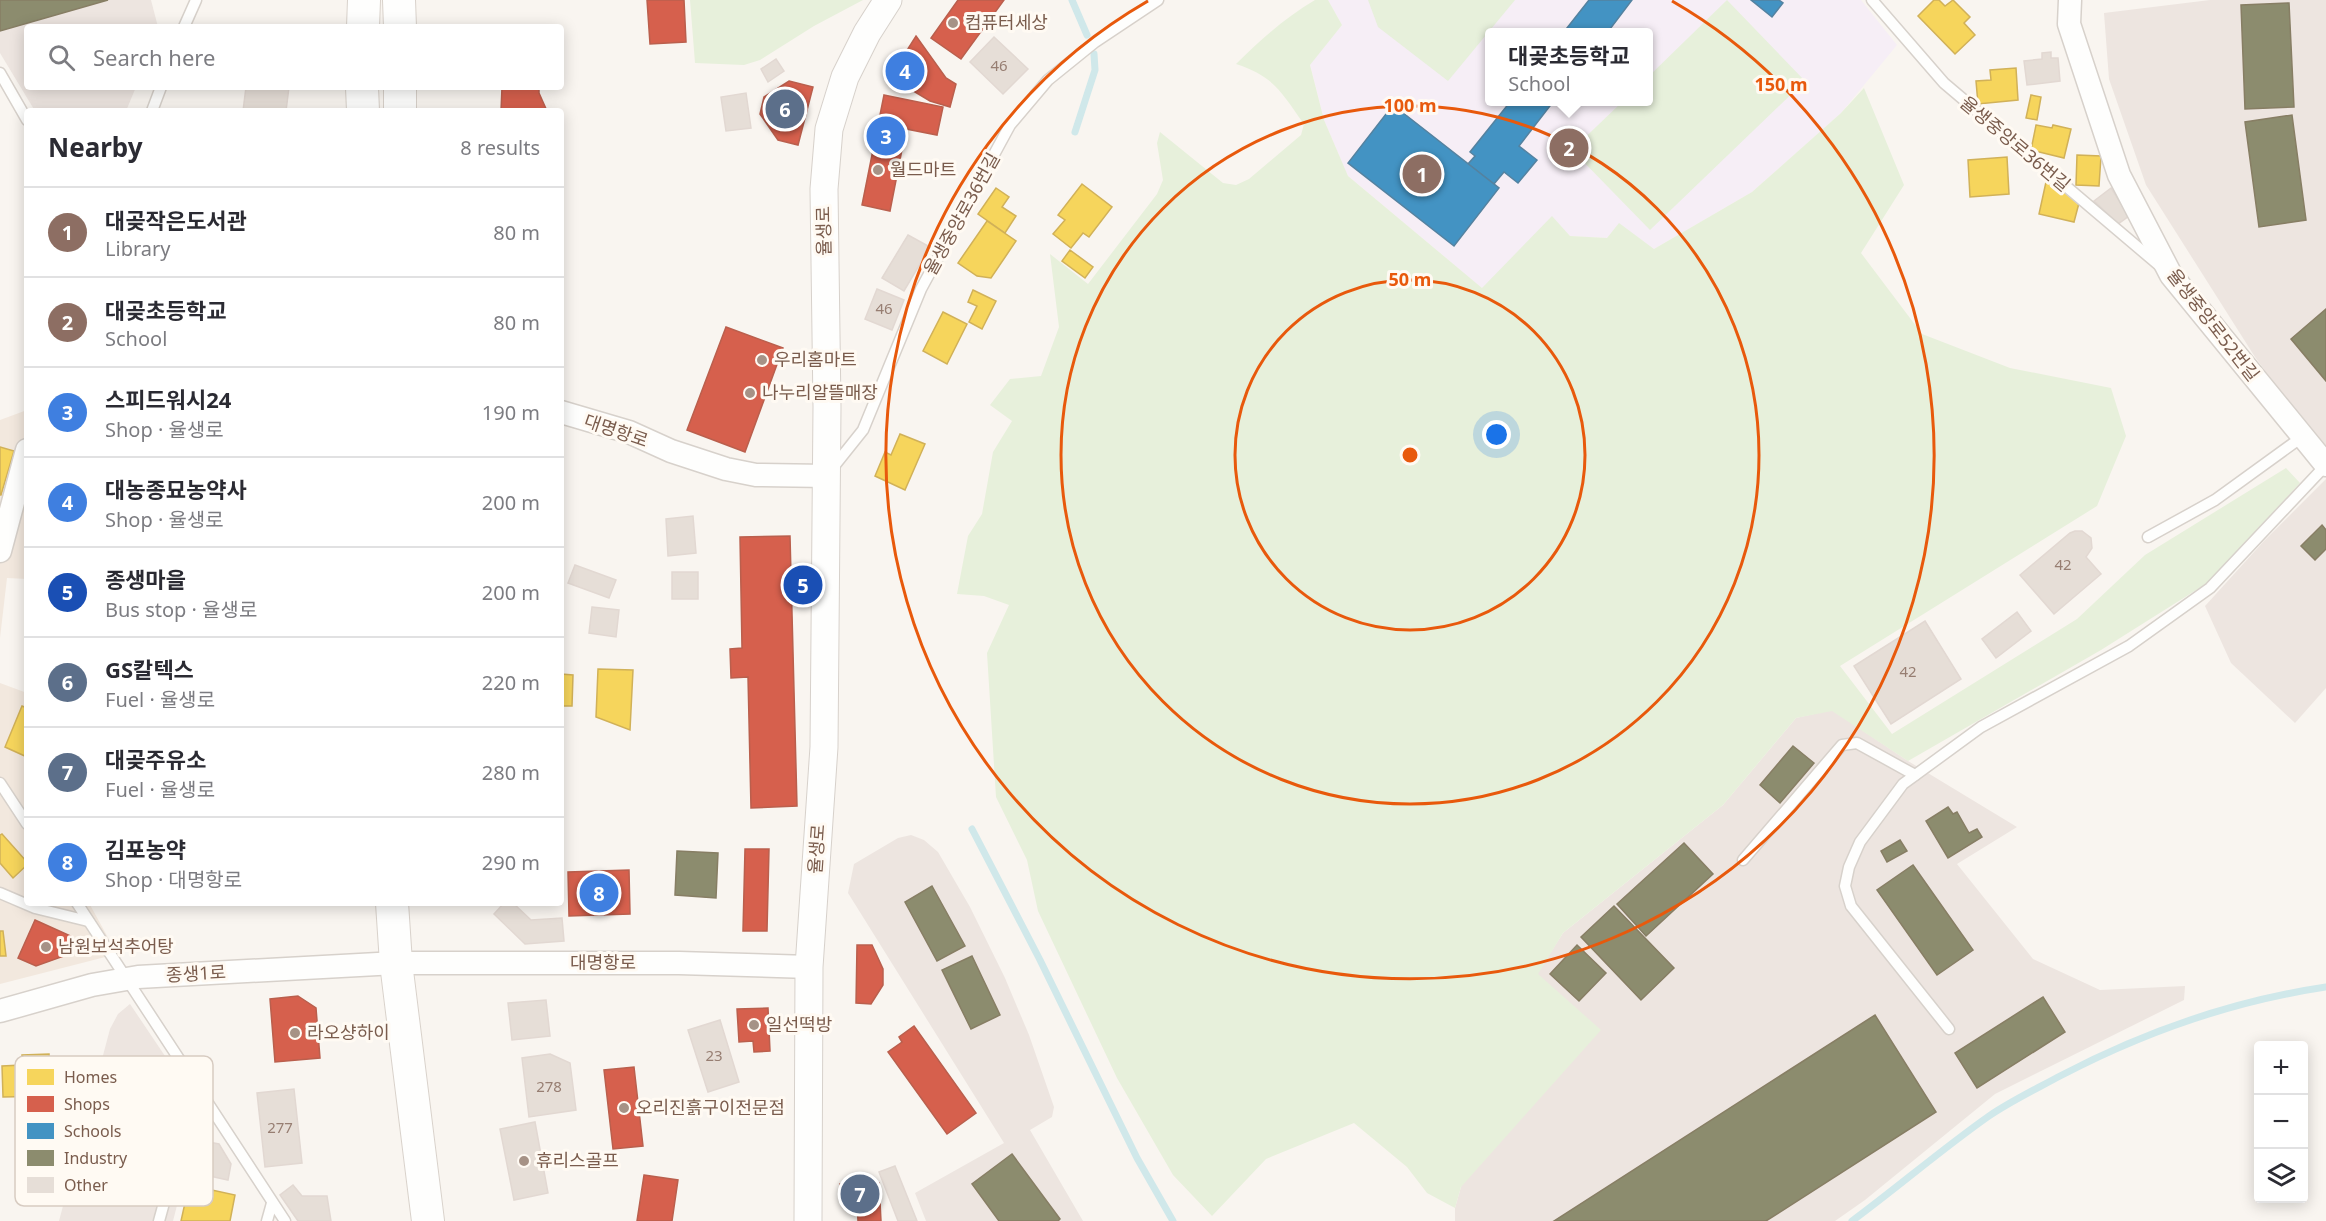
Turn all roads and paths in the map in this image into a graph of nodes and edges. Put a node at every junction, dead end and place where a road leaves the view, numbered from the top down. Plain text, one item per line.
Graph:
1 (196, 0) edge
2 (364, 0) edge
3 (399, 0) edge
4 (888, 0) edge
5 (1158, 0) edge
6 (2070, 0) edge
7 (1877, 1) edge
8 (185, 24) edge
9 (363, 24) edge
10 (400, 24) edge
11 (0, 73) edge
12 (160, 90) edge
13 (362, 90) edge
14 (400, 90) edge
15 (153, 108) edge
16 (363, 108) edge
17 (400, 108) edge
18 (24, 115) edge
19 (2170, 275) junction
20 (564, 413) edge
21 (2302, 437) junction
22 (24, 461) edge
23 (2326, 465) edge
24 (826, 476) junction
25 (2148, 537) dead end
26 (0, 551) edge
27 (1915, 775) junction
28 (0, 783) edge
29 (24, 819) edge
30 (1743, 860) dead end
31 (0, 892) edge
32 (24, 903) edge
33 (31, 906) edge
34 (79, 906) edge
35 (392, 906) edge
36 (88, 921) junction
37 (396, 963) junction
38 (809, 967) junction
39 (125, 979) junction
40 (0, 1011) edge
41 (1949, 1029) dead end
42 (175, 1056) edge
43 (213, 1113) edge
44 (272, 1203) junction
45 (164, 1206) edge
46 (159, 1221) edge
47 (267, 1221) edge
48 (285, 1221) edge
49 (428, 1221) edge
50 (808, 1221) edge

1 - 8 lane
2 - 9 main road
3 - 10 main road
4 - 24 street, 율생로
5 - 24 lane, 율생중앙로36번길
6 - 19 street, 율생중앙로52번길
7 - 19 lane, 율생중앙로36번길
11 - 18 lane
12 - 15 lane
13 - 16 main road
14 - 17 main road
19 - 21 street, 율생중앙로52번길
20 - 24 street, 대명항로
21 - 23 street, 율생중앙로52번길
21 - 25 lane
22 - 26 street
23 - 27 lane
24 - 38 street, 율생로
27 - 30 lane
27 - 41 lane
28 - 29 lane
31 - 32 lane
33 - 36 lane
34 - 36 lane
35 - 37 main road
36 - 39 lane
37 - 38 street, 대명항로
37 - 39 street, 종생1로
37 - 49 main road
38 - 50 street, 율생로
39 - 40 street, 종생1로
39 - 42 lane
43 - 44 lane
44 - 47 lane
44 - 48 lane
45 - 46 lane

